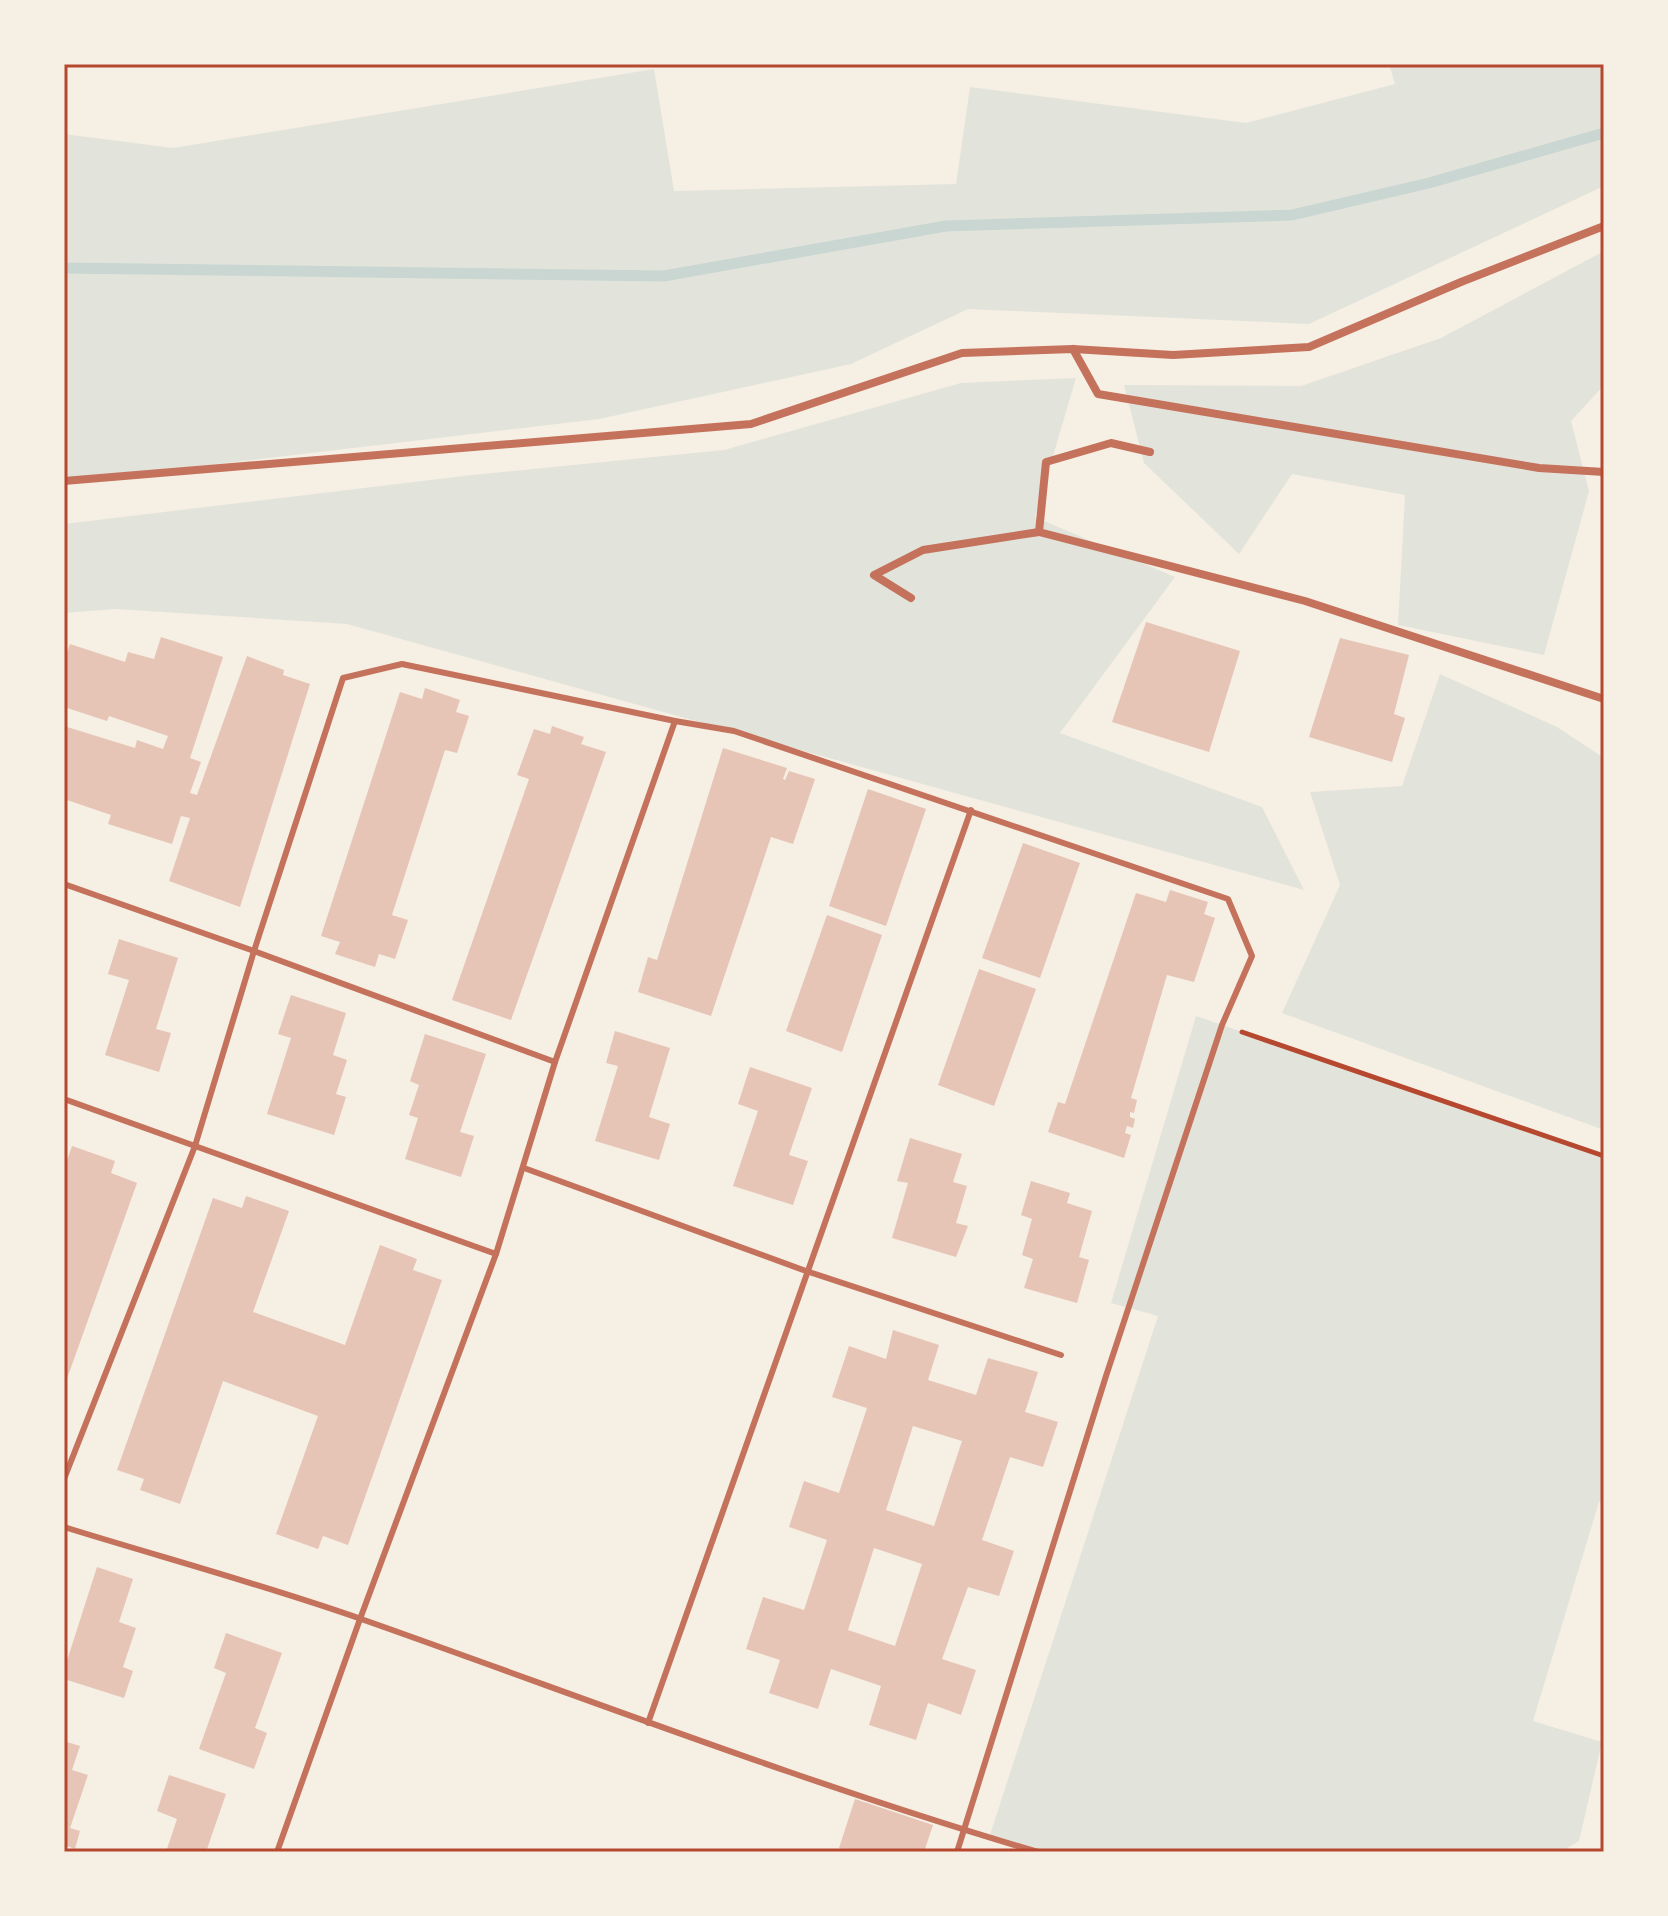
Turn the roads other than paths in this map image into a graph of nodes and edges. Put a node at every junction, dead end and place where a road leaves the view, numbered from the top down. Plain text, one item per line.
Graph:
1 (1604, 226) edge
2 (1073, 349) junction
3 (1150, 452) dead end
4 (1604, 472) edge
5 (64, 481) edge
6 (1039, 532) junction
7 (911, 598) dead end
8 (1604, 699) edge
9 (675, 721) junction
10 (971, 810) junction
11 (64, 884) edge
12 (254, 951) junction
13 (555, 1062) junction
14 (64, 1099) edge
15 (195, 1146) junction
16 (524, 1168) junction
17 (496, 1254) junction
18 (806, 1271) junction
19 (1061, 1355) dead end
20 (64, 1479) edge
21 (64, 1527) edge
22 (360, 1619) junction
23 (648, 1723) junction
24 (963, 1830) junction
25 (277, 1852) edge
26 (957, 1852) edge
27 (1038, 1852) edge

1 - 2 street
2 - 4 street
2 - 5 street
3 - 6 street
6 - 7 street
6 - 8 street
9 - 10 lane
9 - 12 lane
9 - 13 lane
10 - 18 lane
10 - 24 lane
11 - 12 lane
12 - 13 lane
12 - 15 lane
13 - 16 lane
14 - 15 lane
15 - 17 lane
15 - 20 lane
16 - 17 lane
16 - 18 lane
17 - 22 lane
18 - 19 lane
18 - 23 lane
21 - 22 lane
22 - 23 lane
22 - 25 lane
23 - 24 lane
24 - 26 lane
24 - 27 lane

